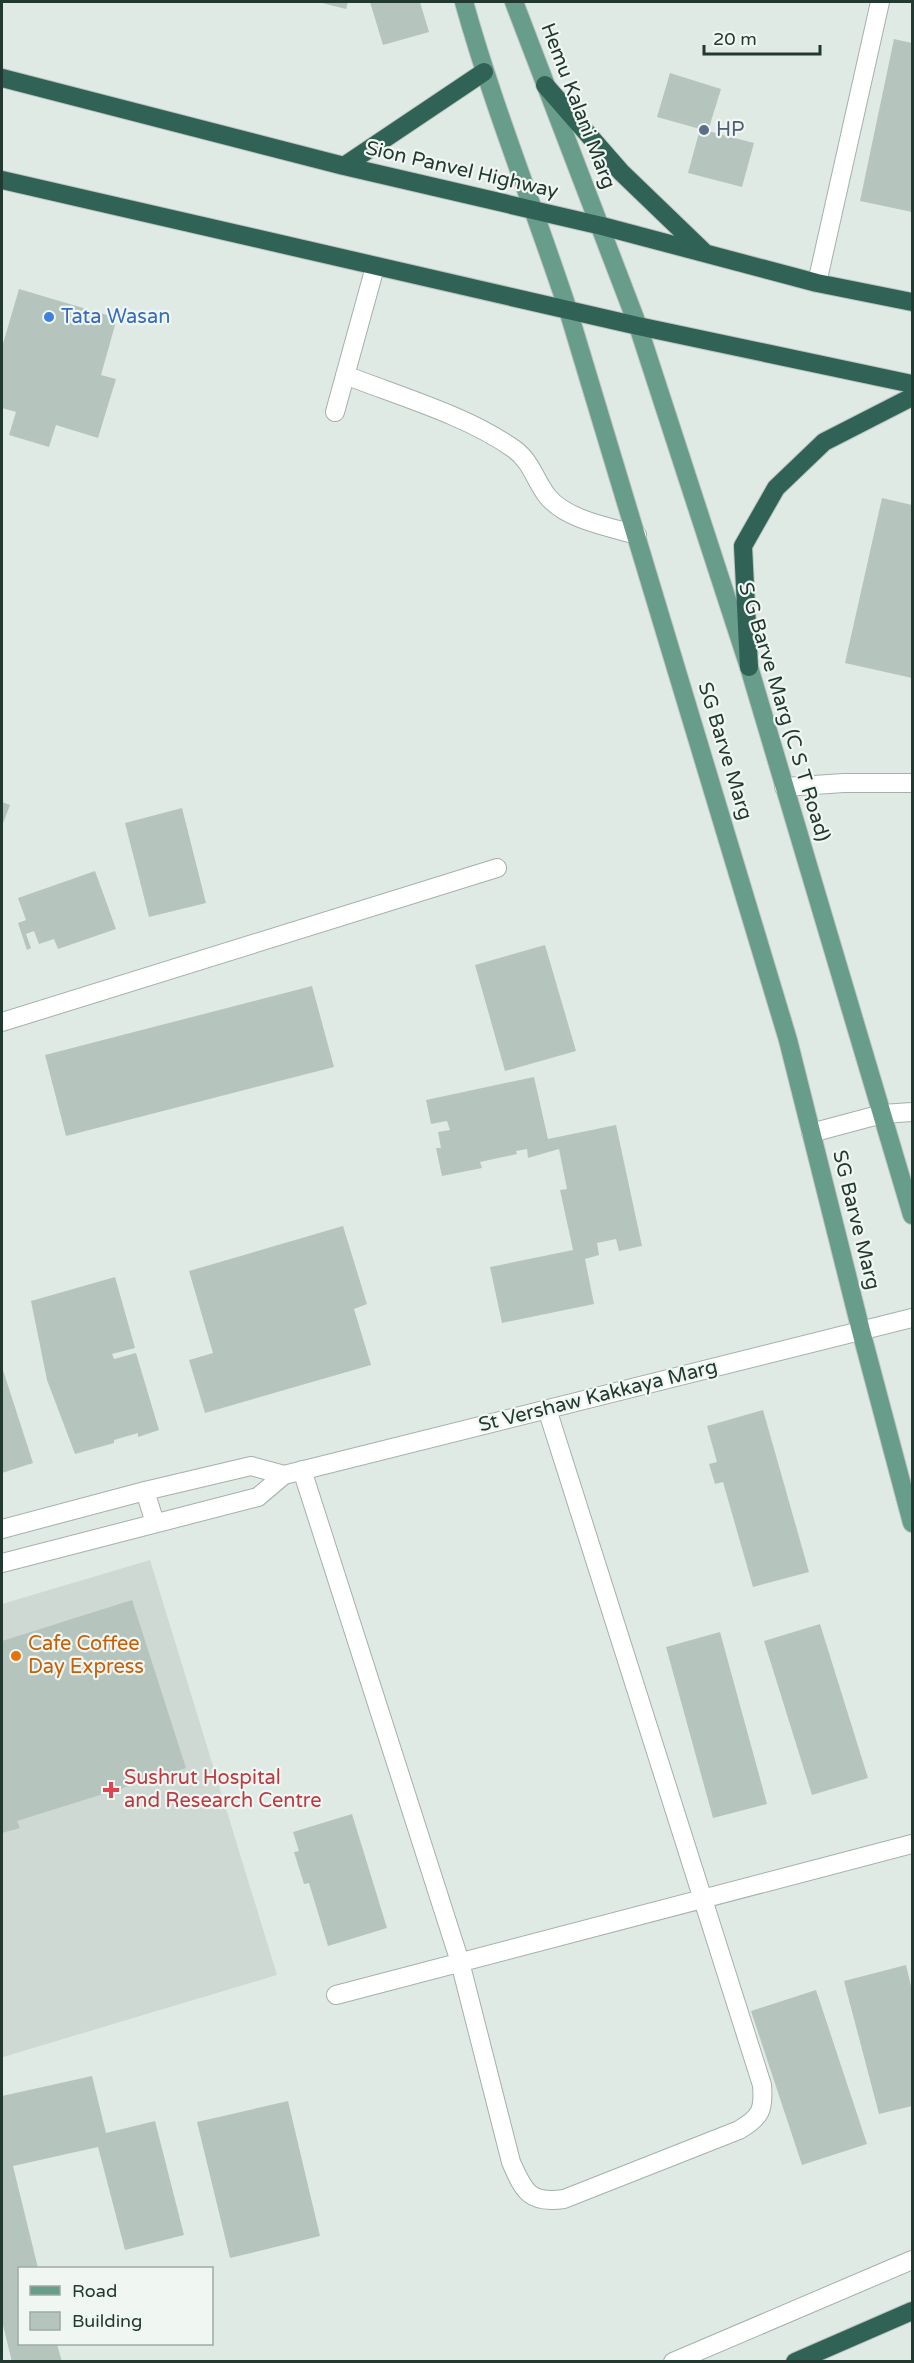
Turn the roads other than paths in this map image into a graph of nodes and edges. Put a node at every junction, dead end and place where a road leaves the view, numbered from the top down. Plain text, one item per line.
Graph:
1 (464, 2) edge
2 (514, 2) edge
3 (880, 2) edge
4 (484, 72) junction
5 (2, 78) edge
6 (545, 86) junction
7 (344, 166) junction
8 (2, 180) edge
9 (535, 211) junction
10 (602, 226) junction
11 (705, 253) junction
12 (375, 267) junction
13 (817, 283) junction
14 (912, 302) edge
15 (568, 310) junction
16 (638, 327) junction
17 (345, 375) junction
18 (912, 384) edge
19 (912, 397) edge
20 (336, 412) dead end
21 (637, 535) junction
22 (749, 667) junction
23 (912, 783) edge
24 (784, 787) junction
25 (497, 868) dead end
26 (2, 1022) edge
27 (912, 1112) edge
28 (882, 1114) junction
29 (811, 1133) junction
30 (906, 1169) edge
31 (912, 1215) edge
32 (912, 1318) edge
33 (861, 1331) junction
34 (547, 1409) junction
35 (293, 1472) junction
36 (145, 1491) junction
37 (155, 1523) junction
38 (912, 1523) edge
39 (2, 1530) edge
40 (2, 1563) edge
41 (912, 1844) edge
42 (703, 1899) junction
43 (460, 1962) junction
44 (336, 1995) dead end
45 (912, 2260) edge
46 (912, 2311) edge
47 (673, 2361) edge
48 (795, 2361) edge

1 - 4 main road, SG Barve Marg
2 - 6 main road, Hemu Kalani Marg
3 - 13 street
4 - 7 highway
4 - 9 main road, SG Barve Marg
5 - 7 highway, Sion Panvel Highway
6 - 10 main road, Hemu Kalani Marg
6 - 11 highway
7 - 9 highway, Sion Panvel Highway
8 - 12 highway
9 - 10 highway, Sion Panvel Highway
9 - 15 main road, SG Barve Marg
10 - 11 highway, Sion Panvel Highway
10 - 16 main road, S G Barve Marg (C S T Road)
11 - 13 highway, Sion Panvel Highway
12 - 15 highway
12 - 17 street
13 - 14 highway, Sion Panvel Highway
15 - 16 highway
15 - 21 main road, SG Barve Marg
16 - 18 highway
16 - 22 main road, S G Barve Marg (C S T Road)
17 - 20 street
17 - 21 street
19 - 22 highway
21 - 29 main road, SG Barve Marg
22 - 24 main road, S G Barve Marg (C S T Road)
23 - 24 street
24 - 28 main road, S G Barve Marg (C S T Road)
25 - 26 street
27 - 28 street
28 - 29 street
28 - 30 main road, S G Barve Marg (C S T Road)
29 - 33 main road, SG Barve Marg
30 - 31 main road, S G Barve Marg (C S T Road)
32 - 33 street, St Vershaw Kakkaya Marg
33 - 34 street, St Vershaw Kakkaya Marg
33 - 38 main road, SG Barve Marg
34 - 35 street, St Vershaw Kakkaya Marg
34 - 42 street
35 - 36 street, St Vershaw Kakkaya Marg
35 - 37 street, St Vershaw Kakkaya Marg
35 - 43 street
36 - 37 street
36 - 39 street, St Vershaw Kakkaya Marg
37 - 40 street, St Vershaw Kakkaya Marg
41 - 42 street
42 - 43 street
42 - 43 street
43 - 44 street
45 - 47 street
46 - 48 highway

